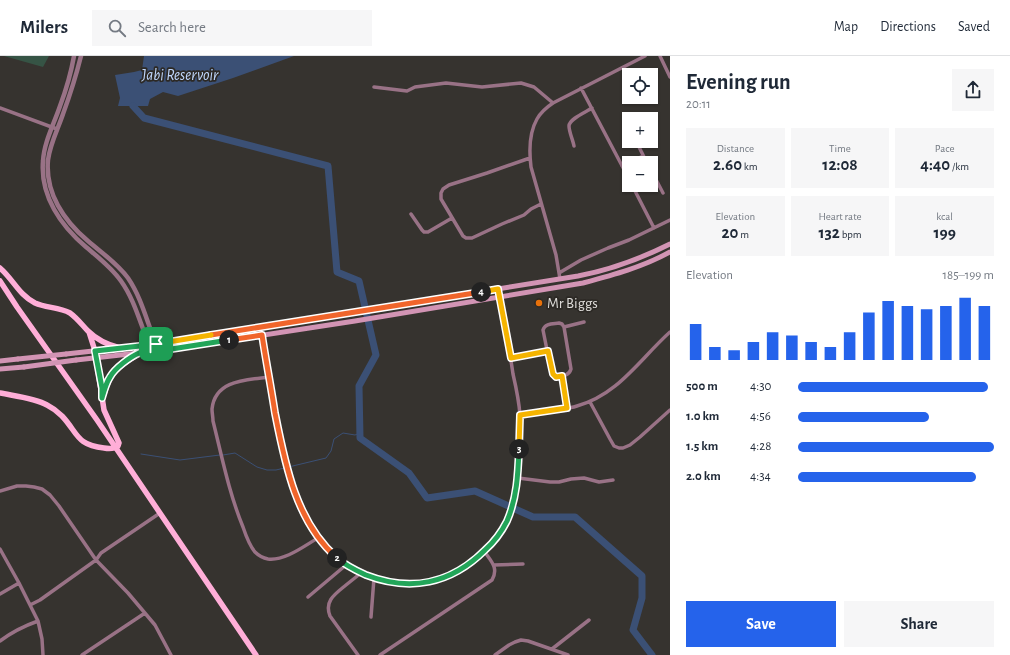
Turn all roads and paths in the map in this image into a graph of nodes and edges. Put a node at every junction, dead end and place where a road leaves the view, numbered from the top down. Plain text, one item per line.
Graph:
1 (74, 56) edge
2 (81, 56) edge
3 (645, 56) edge
4 (660, 56) edge
5 (670, 77) edge
6 (374, 87) dead end
7 (581, 88) junction
8 (553, 103) junction
9 (0, 108) edge
10 (592, 108) junction
11 (55, 128) junction
12 (574, 146) dead end
13 (639, 148) edge
14 (643, 156) edge
15 (530, 158) junction
16 (622, 166) edge
17 (658, 183) edge
18 (636, 192) edge
19 (663, 193) dead end
20 (541, 204) junction
21 (411, 214) dead end
22 (452, 218) junction
23 (670, 220) edge
24 (654, 228) junction
25 (670, 244) edge
26 (670, 252) edge
27 (0, 268) edge
28 (559, 273) junction
29 (560, 279) junction
30 (0, 281) edge
31 (498, 289) junction
32 (499, 296) junction
33 (584, 322) dead end
34 (564, 326) junction
35 (260, 327) junction
36 (89, 332) junction
37 (670, 332) edge
38 (262, 335) junction
39 (156, 344) junction
40 (149, 345) junction
41 (120, 348) junction
42 (95, 351) junction
43 (152, 351) junction
44 (159, 351) junction
45 (548, 351) junction
46 (140, 353) junction
47 (97, 358) junction
48 (511, 358) junction
49 (0, 361) edge
50 (0, 369) edge
51 (562, 376) junction
52 (269, 377) junction
53 (0, 393) edge
54 (102, 398) junction
55 (590, 402) junction
56 (567, 408) junction
57 (670, 410) edge
58 (520, 415) junction
59 (116, 448) junction
60 (518, 478) junction
61 (614, 480) dead end
62 (0, 492) edge
63 (160, 513) junction
64 (318, 538) junction
65 (0, 549) edge
66 (484, 551) junction
67 (96, 560) junction
68 (523, 564) dead end
69 (346, 565) junction
70 (494, 565) junction
71 (361, 573) junction
72 (374, 578) junction
73 (19, 583) junction
74 (0, 594) edge
75 (308, 596) dead end
76 (30, 605) junction
77 (145, 612) junction
78 (371, 617) dead end
79 (589, 620) dead end
80 (38, 621) junction
81 (0, 641) edge
82 (552, 649) junction
83 (43, 655) edge
84 (82, 655) edge
85 (171, 655) edge
86 (256, 655) edge
87 (358, 655) edge
88 (380, 655) edge
89 (495, 655) edge
90 (568, 655) edge

1 - 11 street
2 - 11 street
3 - 7 street
4 - 5 street
6 - 8 street
7 - 8 street
7 - 10 street
8 - 15 street
9 - 11 street
10 - 12 street
10 - 16 street
11 - 39 street
11 - 40 street
13 - 14 street
15 - 20 street
15 - 22 street
17 - 19 street
18 - 24 street
20 - 22 street
20 - 28 street
21 - 22 street
23 - 24 street
24 - 28 street
25 - 29 main road
26 - 32 main road
27 - 36 main road
28 - 29 street
29 - 31 main road
30 - 59 main road
31 - 32 street
31 - 35 main road
32 - 38 main road
32 - 48 street
33 - 34 street
34 - 45 street
34 - 51 street
35 - 38 street
35 - 39 main road
36 - 41 main road
36 - 42 main road
37 - 55 street
38 - 44 main road
38 - 52 street
39 - 40 main road
39 - 44 street
40 - 41 main road
40 - 43 street
41 - 42 main road
42 - 47 main road
42 - 49 main road, bridge
43 - 44 main road
43 - 46 main road
45 - 48 street
45 - 51 street
46 - 47 main road
46 - 54 main road
47 - 50 main road, bridge
47 - 54 main road
48 - 58 street
51 - 56 street
52 - 64 street
52 - 64 street
53 - 59 main road
54 - 59 main road
55 - 56 street
55 - 57 street
56 - 58 street
58 - 60 street
59 - 63 main road
60 - 61 street
60 - 66 street
62 - 67 street
63 - 67 street
63 - 86 main road
64 - 69 street
65 - 73 street
66 - 70 street
66 - 72 street
67 - 76 street
67 - 77 street
68 - 70 street
69 - 71 street
69 - 75 street
70 - 88 street
71 - 72 street
71 - 87 street
72 - 78 street
73 - 74 street
73 - 76 street
76 - 80 street
77 - 84 street
77 - 85 street
79 - 82 street
80 - 81 street
80 - 83 street
82 - 89 street
82 - 90 street

